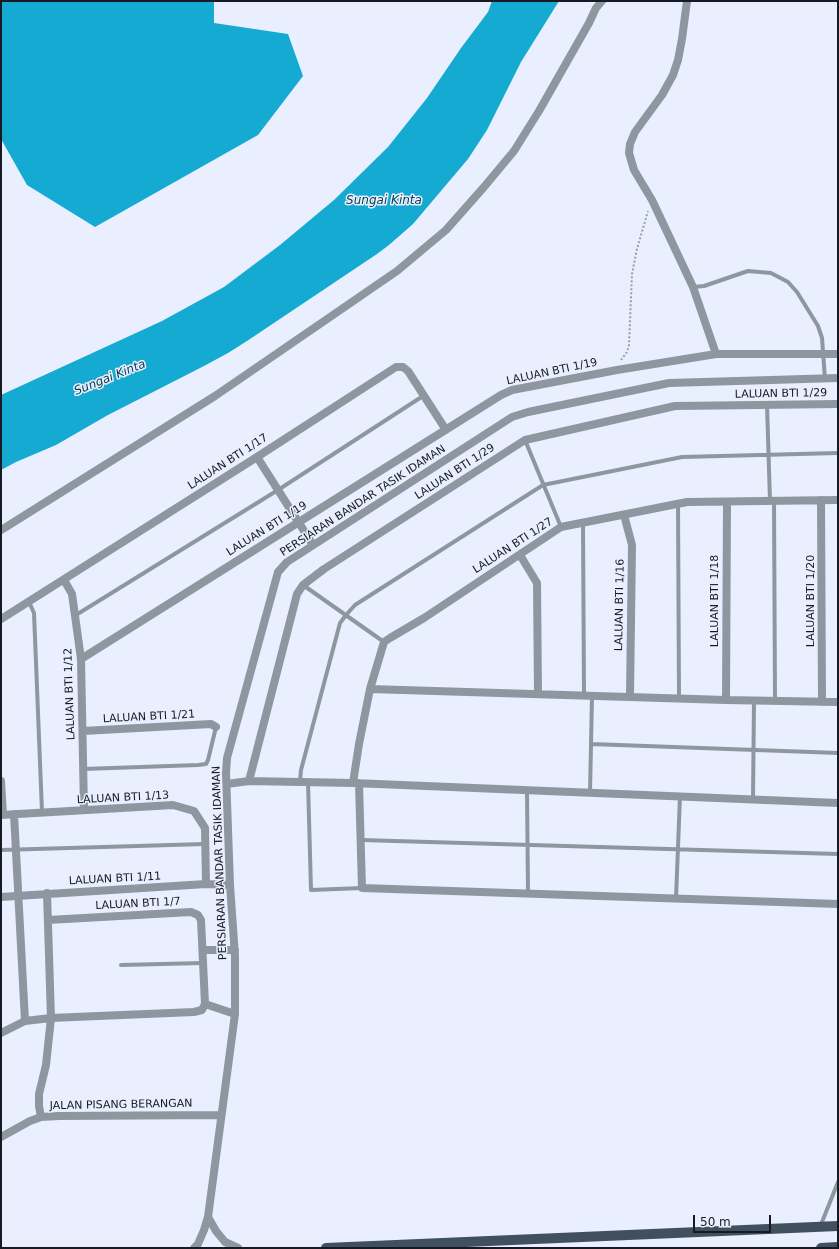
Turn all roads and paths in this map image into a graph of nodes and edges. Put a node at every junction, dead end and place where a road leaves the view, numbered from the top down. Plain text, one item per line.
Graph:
1 (602, 1) edge
2 (687, 1) edge
3 (655, 206) junction
4 (693, 288) junction
5 (716, 354) junction
6 (838, 354) edge
7 (823, 355) junction
8 (617, 370) junction
9 (838, 378) edge
10 (825, 379) junction
11 (423, 396) junction
12 (838, 404) edge
13 (767, 405) junction
14 (446, 430) junction
15 (525, 440) junction
16 (838, 453) edge
17 (770, 454) junction
18 (257, 457) junction
19 (543, 485) junction
20 (278, 490) junction
21 (822, 500) junction
22 (838, 500) edge
23 (772, 501) junction
24 (727, 502) junction
25 (678, 504) junction
26 (624, 515) junction
27 (299, 522) junction
28 (583, 523) junction
29 (561, 527) junction
30 (1, 530) edge
31 (313, 545) junction
32 (520, 555) junction
33 (64, 580) junction
34 (303, 585) junction
35 (29, 602) junction
36 (76, 615) junction
37 (346, 615) junction
38 (1, 619) edge
39 (384, 642) junction
40 (81, 659) junction
41 (370, 689) junction
42 (538, 694) junction
43 (588, 695) junction
44 (630, 696) junction
45 (679, 698) junction
46 (726, 700) junction
47 (754, 701) junction
48 (775, 701) junction
49 (822, 702) junction
50 (838, 702) edge
51 (216, 727) joint
52 (83, 731) junction
53 (591, 744) junction
54 (754, 750) junction
55 (838, 753) edge
56 (83, 769) junction
57 (1, 780) edge
58 (249, 781) junction
59 (304, 781) junction
60 (356, 783) junction
61 (227, 784) junction
62 (527, 790) junction
63 (590, 793) junction
64 (680, 796) junction
65 (753, 799) junction
66 (838, 803) edge
67 (84, 810) junction
68 (42, 813) junction
69 (14, 814) junction
70 (2, 815) edge
71 (361, 840) junction
72 (205, 844) junction
73 (528, 845) junction
74 (16, 849) junction
75 (1, 850) edge
76 (679, 850) junction
77 (838, 854) edge
78 (206, 884) junction
79 (230, 885) junction
80 (362, 888) junction
81 (47, 893) junction
82 (528, 893) junction
83 (18, 896) junction
84 (1, 897) edge
85 (676, 898) junction
86 (838, 904) edge
87 (48, 920) junction
88 (203, 950) junction
89 (235, 950) junction
90 (203, 963) junction
91 (121, 965) dead end
92 (205, 1004) junction
93 (235, 1014) junction
94 (51, 1018) junction
95 (25, 1020) junction
96 (1, 1033) edge
97 (221, 1115) junction
98 (41, 1118) junction
99 (1, 1137) edge
100 (838, 1182) edge
101 (208, 1217) junction
102 (838, 1226) edge
103 (820, 1227) junction
104 (838, 1247) edge
105 (194, 1248) edge
106 (238, 1248) edge
107 (326, 1248) edge
108 (822, 1248) edge

1 - 30 street
2 - 3 street
3 - 4 street
3 - 8 path
4 - 5 street
4 - 7 lane
5 - 7 street, LALUAN BTI 1/19
5 - 8 street, LALUAN BTI 1/19
6 - 7 street, LALUAN BTI 1/19
7 - 10 lane
8 - 14 street, LALUAN BTI 1/19
9 - 10 street, PERSIARAN BANDAR TASIK IDAMAN
10 - 31 street, PERSIARAN BANDAR TASIK IDAMAN
11 - 14 street, LALUAN BTI 1/17
11 - 18 street, LALUAN BTI 1/17
11 - 20 lane
12 - 13 street, LALUAN BTI 1/29
13 - 15 street, LALUAN BTI 1/29
13 - 17 lane
14 - 27 street, LALUAN BTI 1/19
15 - 19 lane
15 - 34 street, LALUAN BTI 1/29
16 - 17 lane
17 - 19 lane
17 - 23 lane
18 - 20 street
18 - 33 street, LALUAN BTI 1/17
19 - 29 lane
19 - 37 lane
20 - 27 street
20 - 36 lane
21 - 22 street, LALUAN BTI 1/27
21 - 23 street, LALUAN BTI 1/27
21 - 49 street, LALUAN BTI 1/20
23 - 24 street, LALUAN BTI 1/27
23 - 48 lane
24 - 25 street, LALUAN BTI 1/27
24 - 46 street, LALUAN BTI 1/18
25 - 26 street, LALUAN BTI 1/27
25 - 45 lane
26 - 28 street, LALUAN BTI 1/27
26 - 44 street, LALUAN BTI 1/16
27 - 31 street
27 - 40 street, LALUAN BTI 1/19
28 - 29 street, LALUAN BTI 1/27
28 - 43 lane
29 - 32 street, LALUAN BTI 1/27
31 - 61 street, PERSIARAN BANDAR TASIK IDAMAN
32 - 39 street, LALUAN BTI 1/27
32 - 42 street
33 - 35 street, LALUAN BTI 1/17
33 - 36 street, LALUAN BTI 1/12
34 - 37 lane
34 - 58 street, LALUAN BTI 1/29
35 - 38 street, LALUAN BTI 1/17
35 - 68 lane
36 - 40 street, LALUAN BTI 1/12
37 - 39 lane
37 - 59 lane
39 - 41 street
40 - 52 street, LALUAN BTI 1/12
41 - 42 street
41 - 60 street
42 - 43 street
43 - 44 street
43 - 53 lane
44 - 45 street
45 - 46 street
46 - 47 street
47 - 48 street
47 - 54 lane
48 - 49 street
49 - 50 street
51 - 52 street, LALUAN BTI 1/21
51 - 56 lane
52 - 56 street, LALUAN BTI 1/12
53 - 54 lane
53 - 63 lane
54 - 55 lane
54 - 65 lane
56 - 67 street, LALUAN BTI 1/12
57 - 70 street
58 - 59 street
58 - 61 street
59 - 60 street
59 - 80 lane
60 - 62 street
60 - 71 street
61 - 79 street, PERSIARAN BANDAR TASIK IDAMAN
62 - 63 street
62 - 73 lane
63 - 64 street
64 - 65 street
64 - 76 lane
65 - 66 street
67 - 68 street, LALUAN BTI 1/13
67 - 72 street, LALUAN BTI 1/13
68 - 69 street, LALUAN BTI 1/13
69 - 70 street, LALUAN BTI 1/13
69 - 74 street
71 - 73 lane
71 - 80 street
72 - 74 lane
72 - 78 street, LALUAN BTI 1/13
73 - 76 lane
73 - 82 lane
74 - 75 lane
74 - 83 street
76 - 77 lane
76 - 85 lane
78 - 79 street, LALUAN BTI 1/11
78 - 81 street, LALUAN BTI 1/11
79 - 89 street, PERSIARAN BANDAR TASIK IDAMAN
80 - 82 street
81 - 83 street, LALUAN BTI 1/11
81 - 87 street
82 - 85 street
83 - 84 street, LALUAN BTI 1/11
83 - 95 street
85 - 86 street
87 - 88 street, LALUAN BTI 1/7
87 - 94 street
88 - 89 street
88 - 90 street, LALUAN BTI 1/7
89 - 93 street, PERSIARAN BANDAR TASIK IDAMAN
90 - 91 lane
90 - 92 street, LALUAN BTI 1/7
92 - 93 street
92 - 94 street
93 - 97 street, PERSIARAN BANDAR TASIK IDAMAN
94 - 95 street
94 - 98 street
95 - 96 street
97 - 98 street, JALAN PISANG BERANGAN
97 - 101 street, PERSIARAN BANDAR TASIK IDAMAN
98 - 99 street, JALAN PISANG BERANGAN
100 - 103 lane
101 - 105 street, PERSIARAN BANDAR TASIK IDAMAN
101 - 106 street
102 - 103 main road
103 - 107 main road
104 - 108 main road

